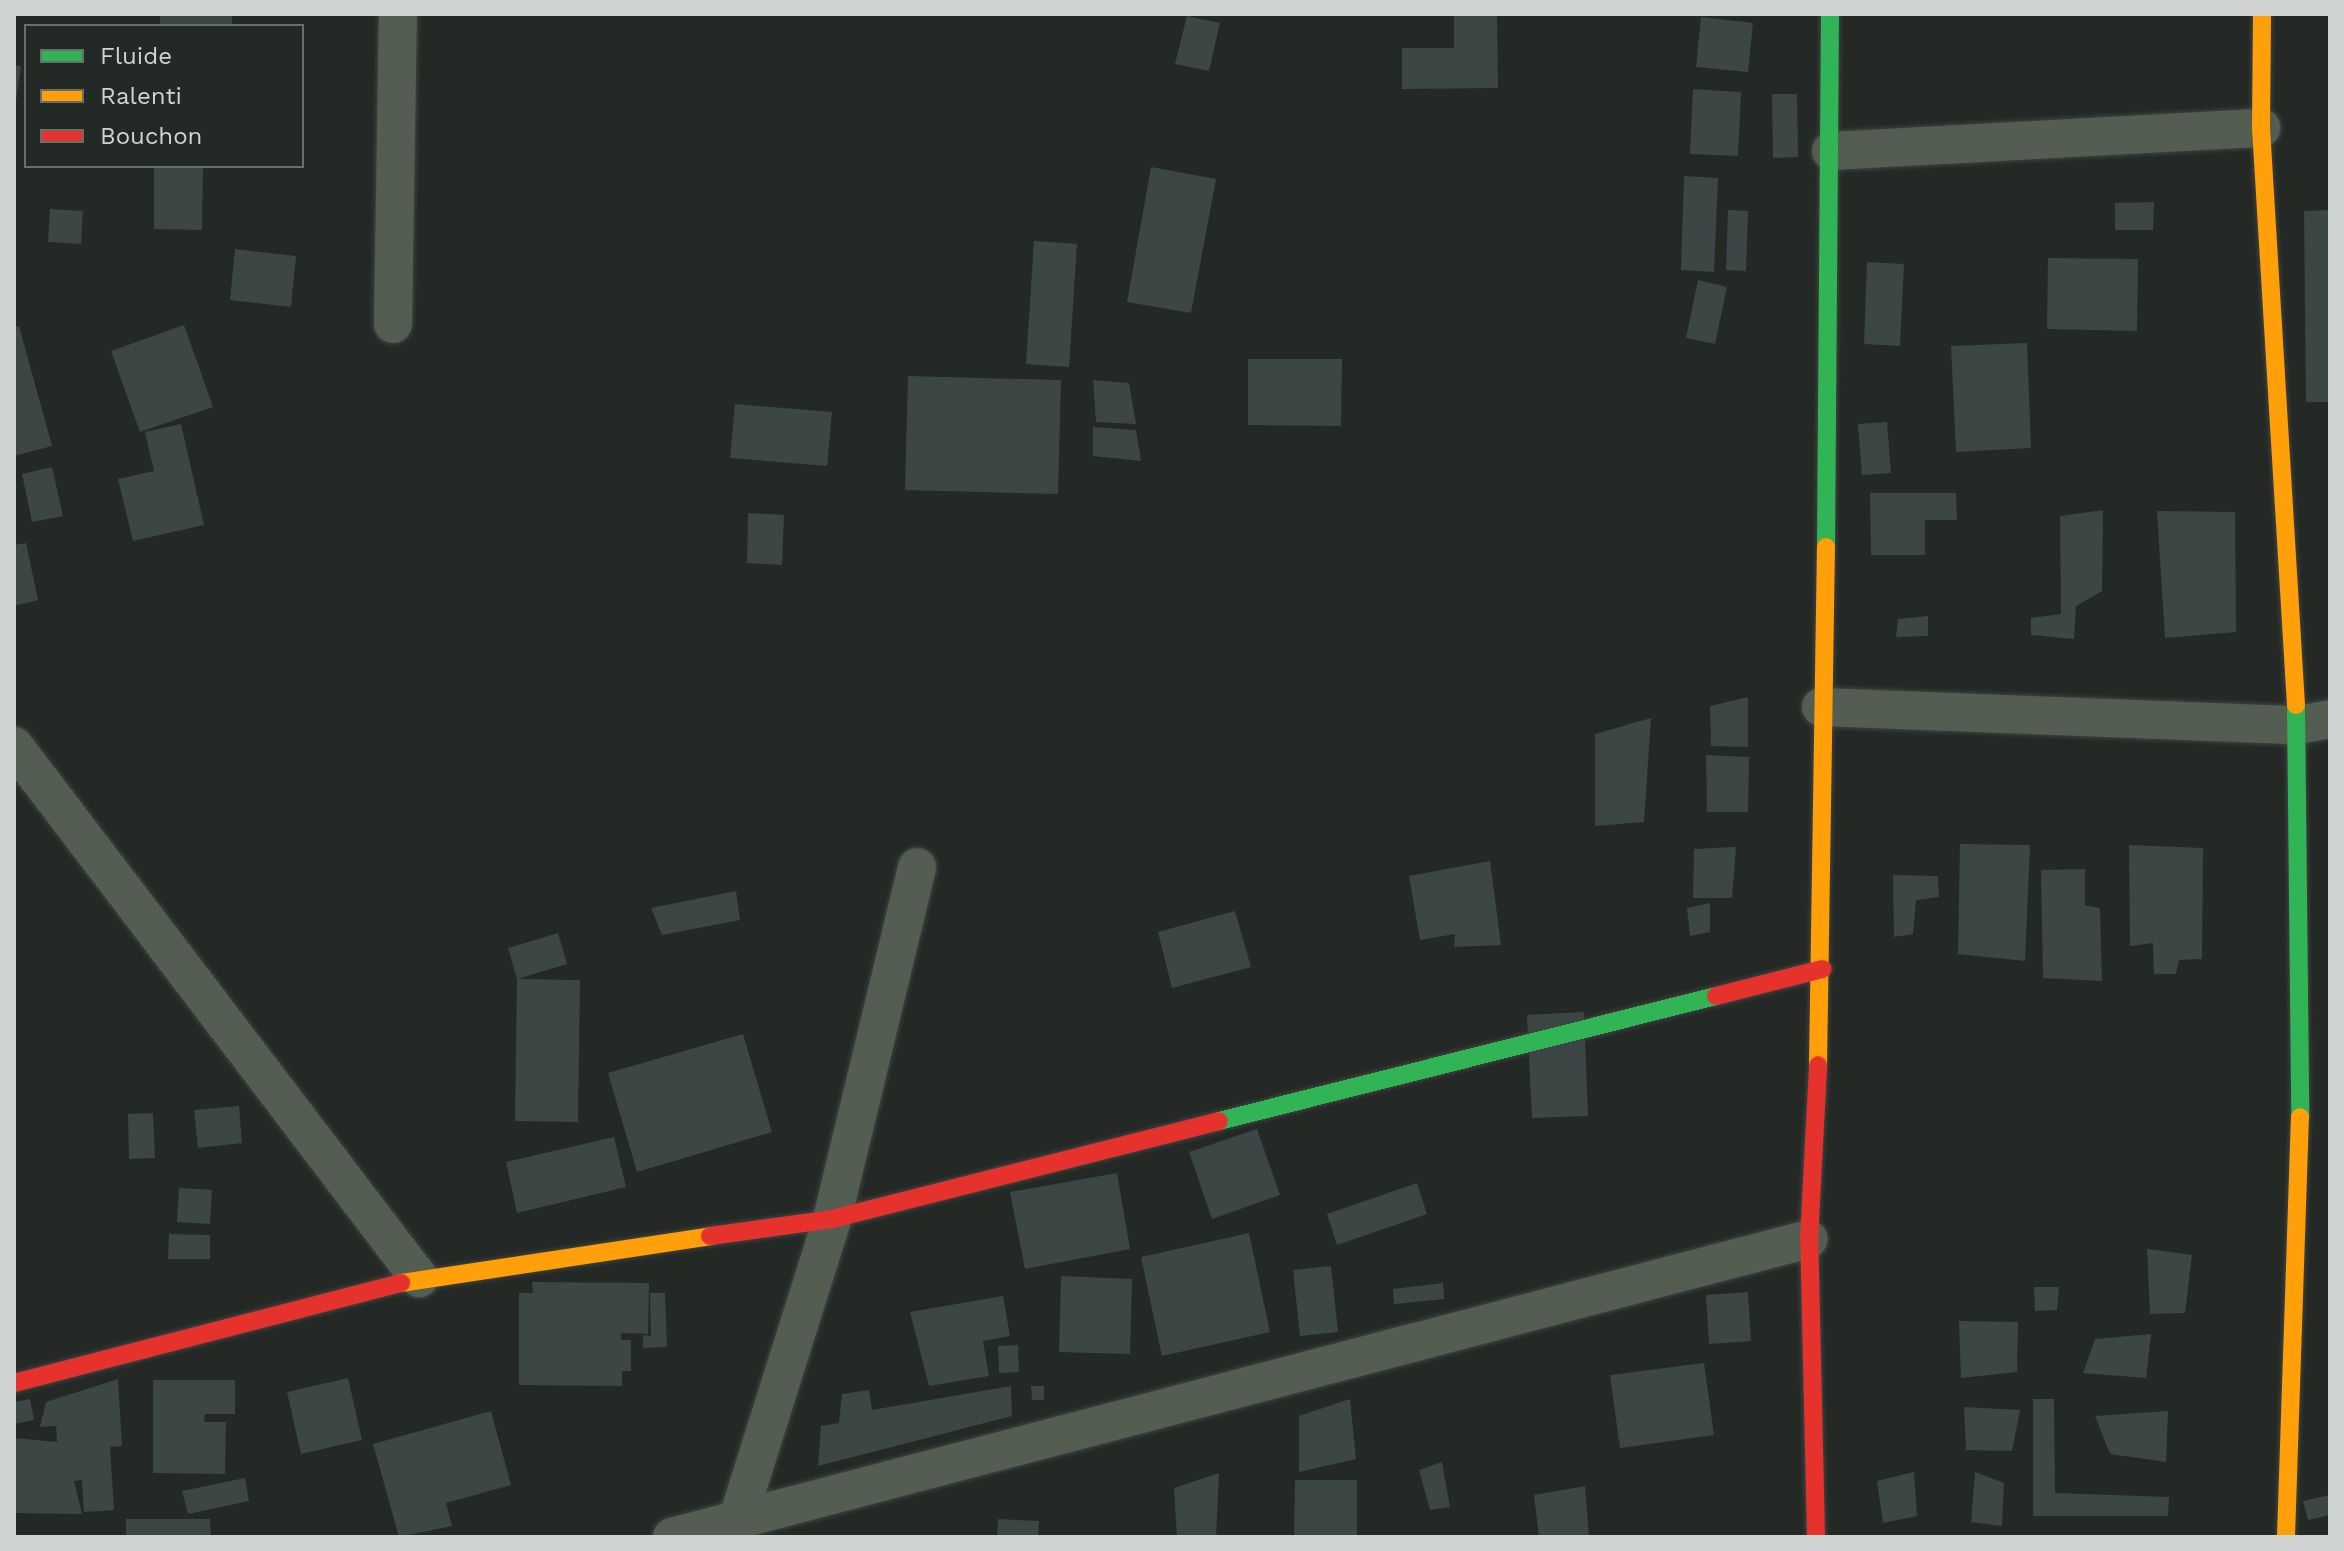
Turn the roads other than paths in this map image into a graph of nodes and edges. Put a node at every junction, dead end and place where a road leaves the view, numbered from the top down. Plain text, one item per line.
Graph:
1 (398, 14) edge
2 (1830, 14) edge
3 (2262, 14) edge
4 (2261, 128) junction
5 (1831, 151) junction
6 (393, 324) dead end
7 (1821, 707) junction
8 (2313, 722) edge
9 (14, 746) edge
10 (917, 867) dead end
11 (1823, 969) junction
12 (832, 1219) junction
13 (2315, 1220) edge
14 (1809, 1239) junction
15 (419, 1278) junction
16 (14, 1383) edge
17 (735, 1529) edge
18 (672, 1537) edge
19 (1816, 1537) edge
20 (2286, 1537) edge

1 - 6 street
2 - 5 street
3 - 4 street
4 - 5 street
4 - 8 street
5 - 7 street
7 - 8 street
7 - 11 street
8 - 13 street
9 - 15 street
10 - 12 street
11 - 12 street
11 - 14 street
12 - 15 street
12 - 17 street
13 - 20 street
14 - 17 street
14 - 19 street
15 - 16 street
17 - 18 street

